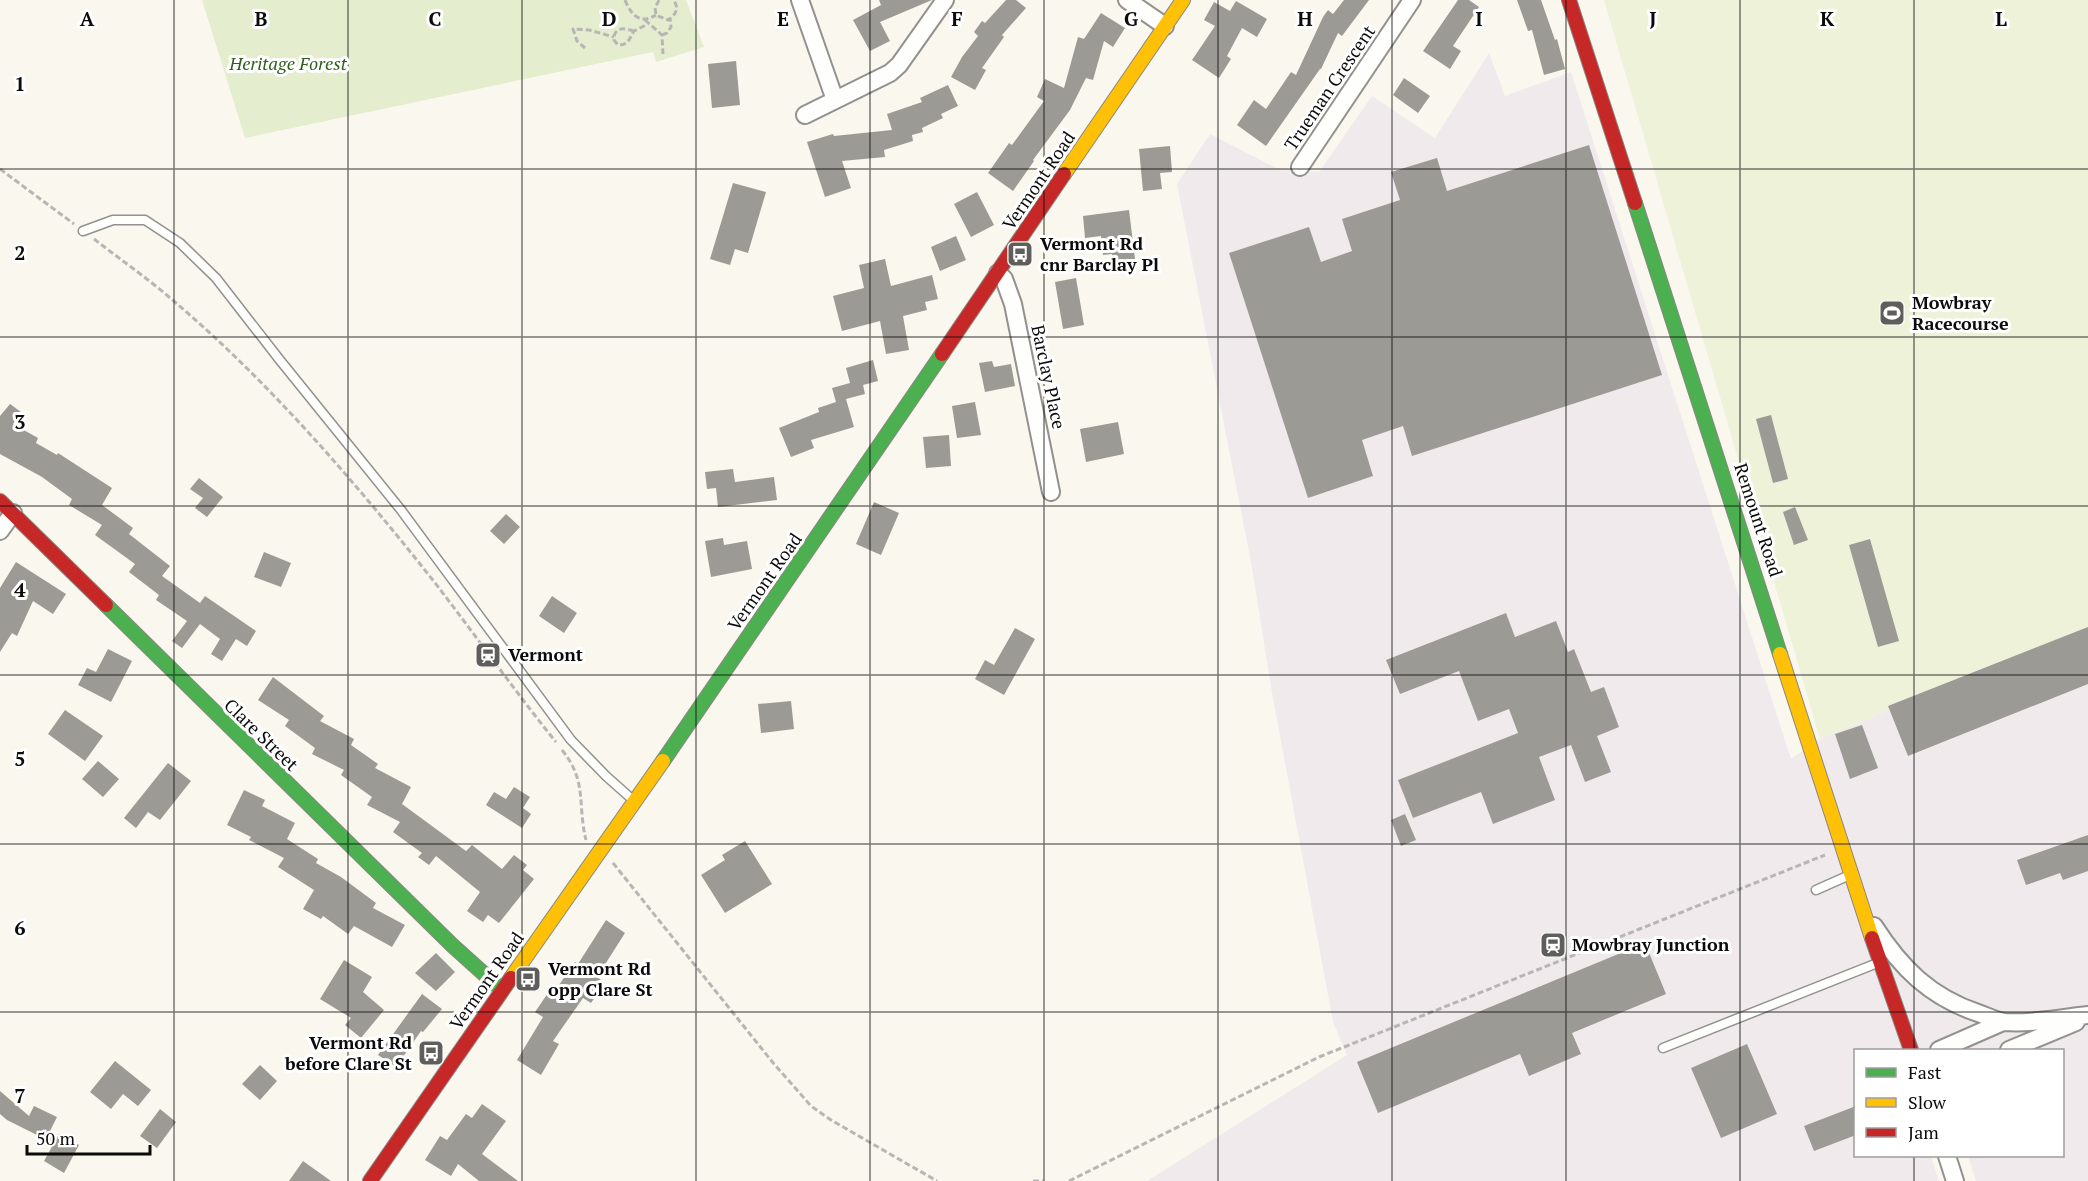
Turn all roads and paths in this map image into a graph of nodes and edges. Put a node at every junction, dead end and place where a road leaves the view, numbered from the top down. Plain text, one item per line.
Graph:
1 (625, 0) edge
2 (659, 0) edge
3 (672, 0) edge
4 (800, 0) edge
5 (945, 0) edge
6 (1127, 0) edge
7 (1183, 0) edge
8 (1412, 0) edge
9 (1569, 0) edge
10 (656, 15) junction
11 (670, 19) junction
12 (645, 20) junction
13 (648, 24) junction
14 (1165, 26) junction
15 (634, 31) junction
16 (663, 35) junction
17 (614, 37) junction
18 (585, 48) dead end
19 (663, 54) dead end
20 (835, 100) junction
21 (805, 115) dead end
22 (1300, 167) dead end
23 (0, 169) edge
24 (83, 231) junction
25 (998, 273) junction
26 (1051, 492) dead end
27 (0, 501) edge
28 (12, 513) junction
29 (0, 531) edge
30 (634, 801) junction
31 (588, 843) dead end
32 (1843, 848) junction
33 (610, 860) dead end
34 (1852, 874) junction
35 (1816, 890) dead end
36 (1864, 910) junction
37 (1880, 962) junction
38 (502, 990) junction
39 (2088, 1016) edge
40 (1999, 1024) junction
41 (1663, 1048) dead end
42 (1911, 1049) edge
43 (1941, 1049) edge
44 (2008, 1049) edge
45 (2010, 1049) edge
46 (1948, 1157) edge
47 (370, 1181) edge
48 (937, 1181) edge
49 (1033, 1181) edge
50 (1043, 1181) edge
51 (1070, 1181) edge
52 (1955, 1181) edge

1 - 12 path
2 - 10 path
3 - 11 path
4 - 20 street
5 - 20 street
6 - 14 street
7 - 14 street, Vermont Road
8 - 22 street, Trueman Crescent
9 - 32 street, Remount Road
10 - 11 path
10 - 12 path
11 - 16 path
12 - 13 path
13 - 15 path
13 - 16 path
14 - 25 street, Vermont Road
15 - 17 path
15 - 17 path
16 - 19 path
17 - 18 path
20 - 21 street
23 - 24 path
24 - 30 lane
24 - 31 path
25 - 26 street, Barclay Place
25 - 30 street, Vermont Road
27 - 28 street, Clare Street
28 - 29 street
28 - 38 street, Clare Street
30 - 38 street, Vermont Road
32 - 34 street, Remount Road
32 - 51 path
33 - 48 path
34 - 35 lane
34 - 36 street, Remount Road
36 - 37 street, Remount Road
36 - 40 street
37 - 41 lane
37 - 42 street, Remount Road
38 - 47 street, Vermont Road
39 - 40 street
39 - 45 street
40 - 43 street
40 - 44 street
46 - 52 street
49 - 50 path

